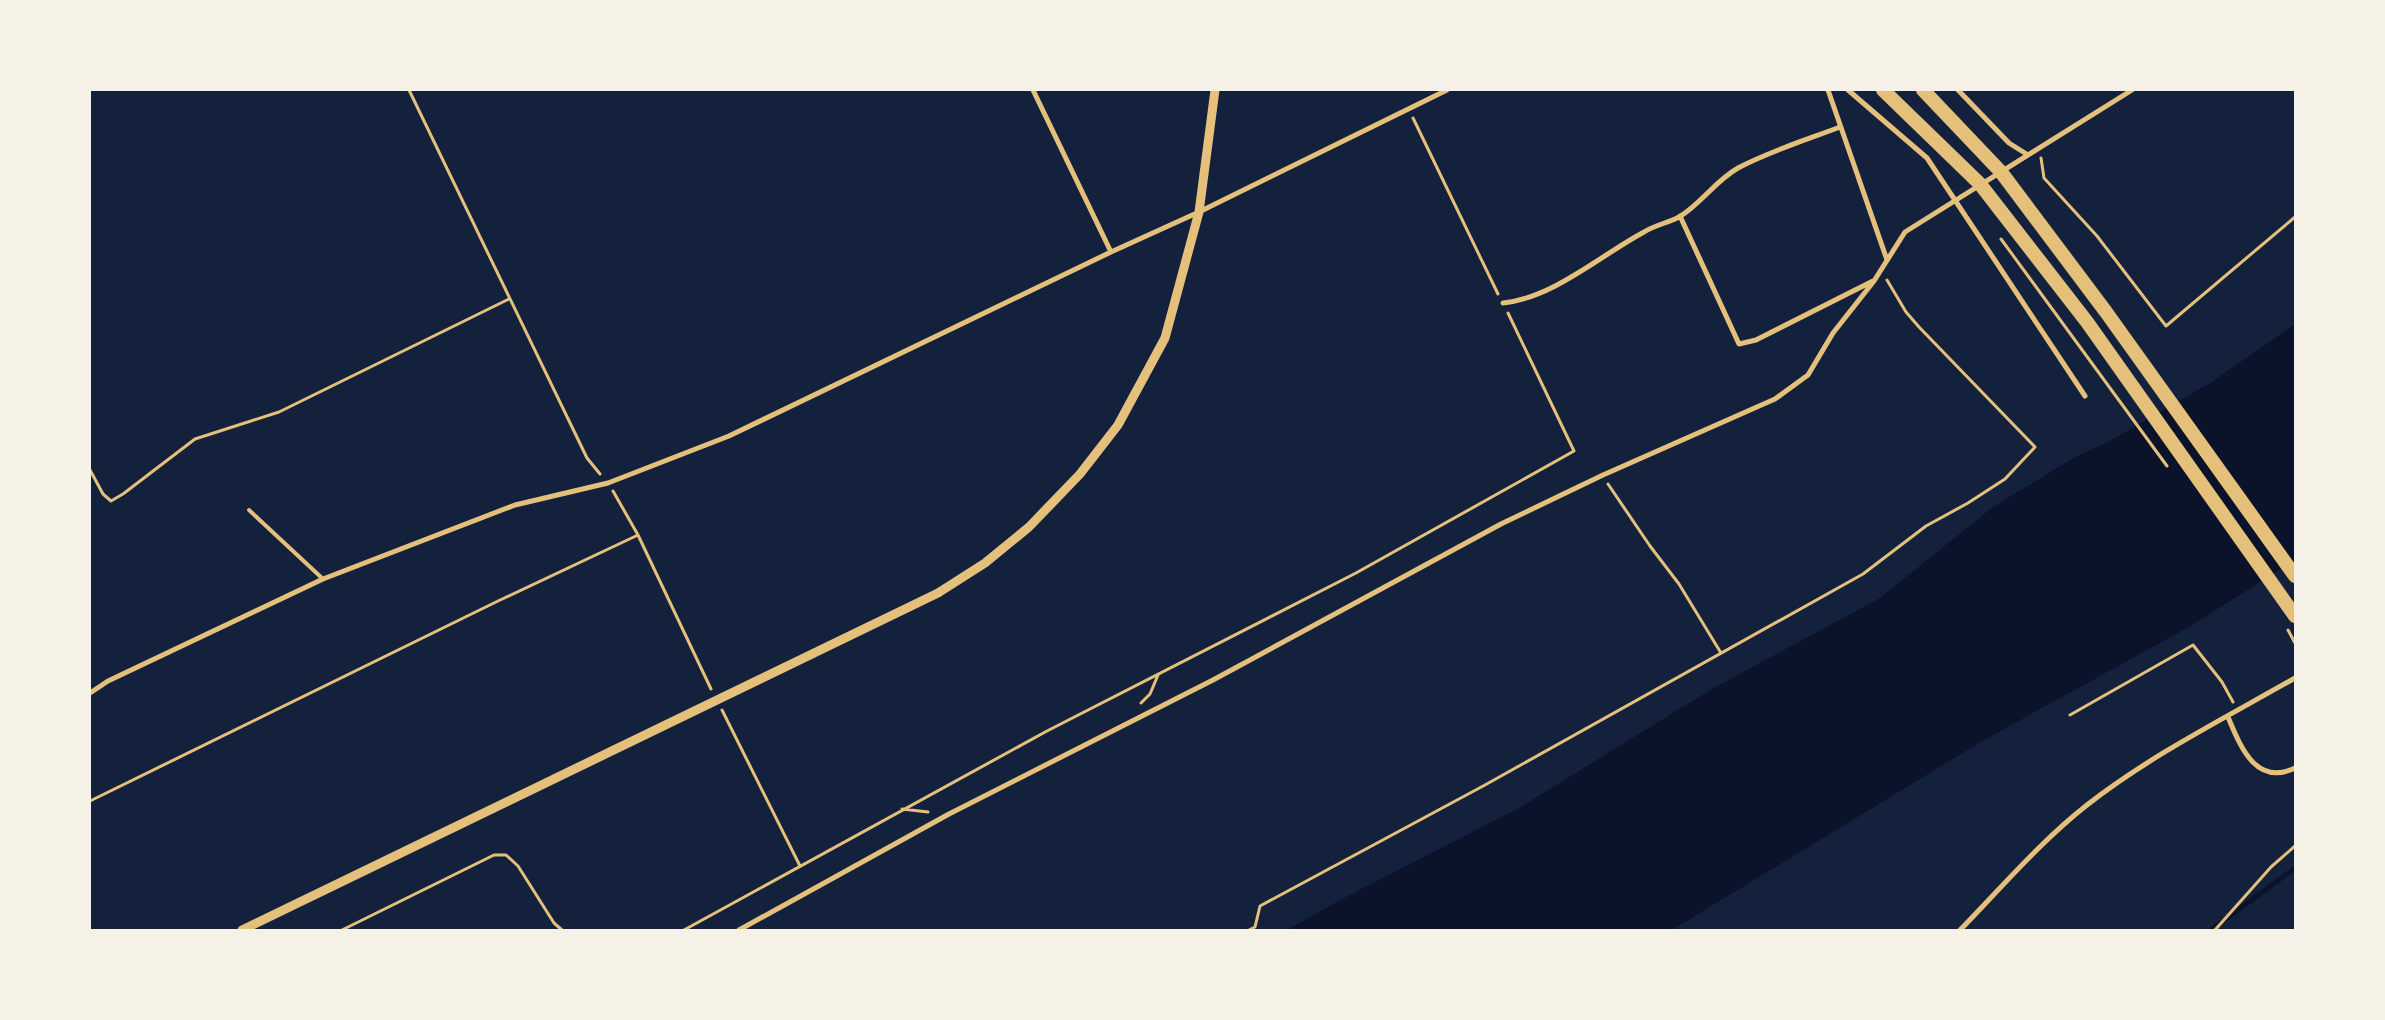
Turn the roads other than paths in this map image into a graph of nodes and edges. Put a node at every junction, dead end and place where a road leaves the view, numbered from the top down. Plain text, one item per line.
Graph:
1 (1033, 90) edge
2 (1215, 90) edge
3 (1447, 90) edge
4 (1828, 90) edge
5 (1848, 90) edge
6 (1883, 90) edge
7 (1923, 90) edge
8 (1958, 90) edge
9 (2132, 90) edge
10 (1840, 127) junction
11 (2028, 155) junction
12 (2001, 172) junction
13 (1980, 184) junction
14 (1955, 199) junction
15 (1199, 212) junction
16 (1680, 216) junction
17 (1111, 252) junction
18 (1887, 260) junction
19 (1874, 281) junction
20 (1502, 303) road end
21 (2085, 396) dead end
22 (249, 510) dead end
23 (2295, 576) edge
24 (324, 579) junction
25 (2295, 616) edge
26 (2295, 678) edge
27 (90, 693) edge
28 (2228, 717) junction
29 (2295, 768) edge
30 (242, 930) edge
31 (739, 930) edge
32 (1960, 930) edge

1 - 17 street
2 - 15 street
3 - 15 street
4 - 10 street
5 - 14 street
6 - 13 highway
7 - 12 highway
8 - 11 street
9 - 11 street
10 - 16 street
10 - 18 street
11 - 12 street
12 - 13 street
12 - 23 highway
13 - 14 street
13 - 25 highway
14 - 18 street
14 - 21 street
15 - 17 street
15 - 30 street
16 - 19 street
16 - 20 street
17 - 24 street
18 - 19 street
19 - 31 street
22 - 24 lane
24 - 27 street
26 - 28 street
28 - 29 street
28 - 32 street

